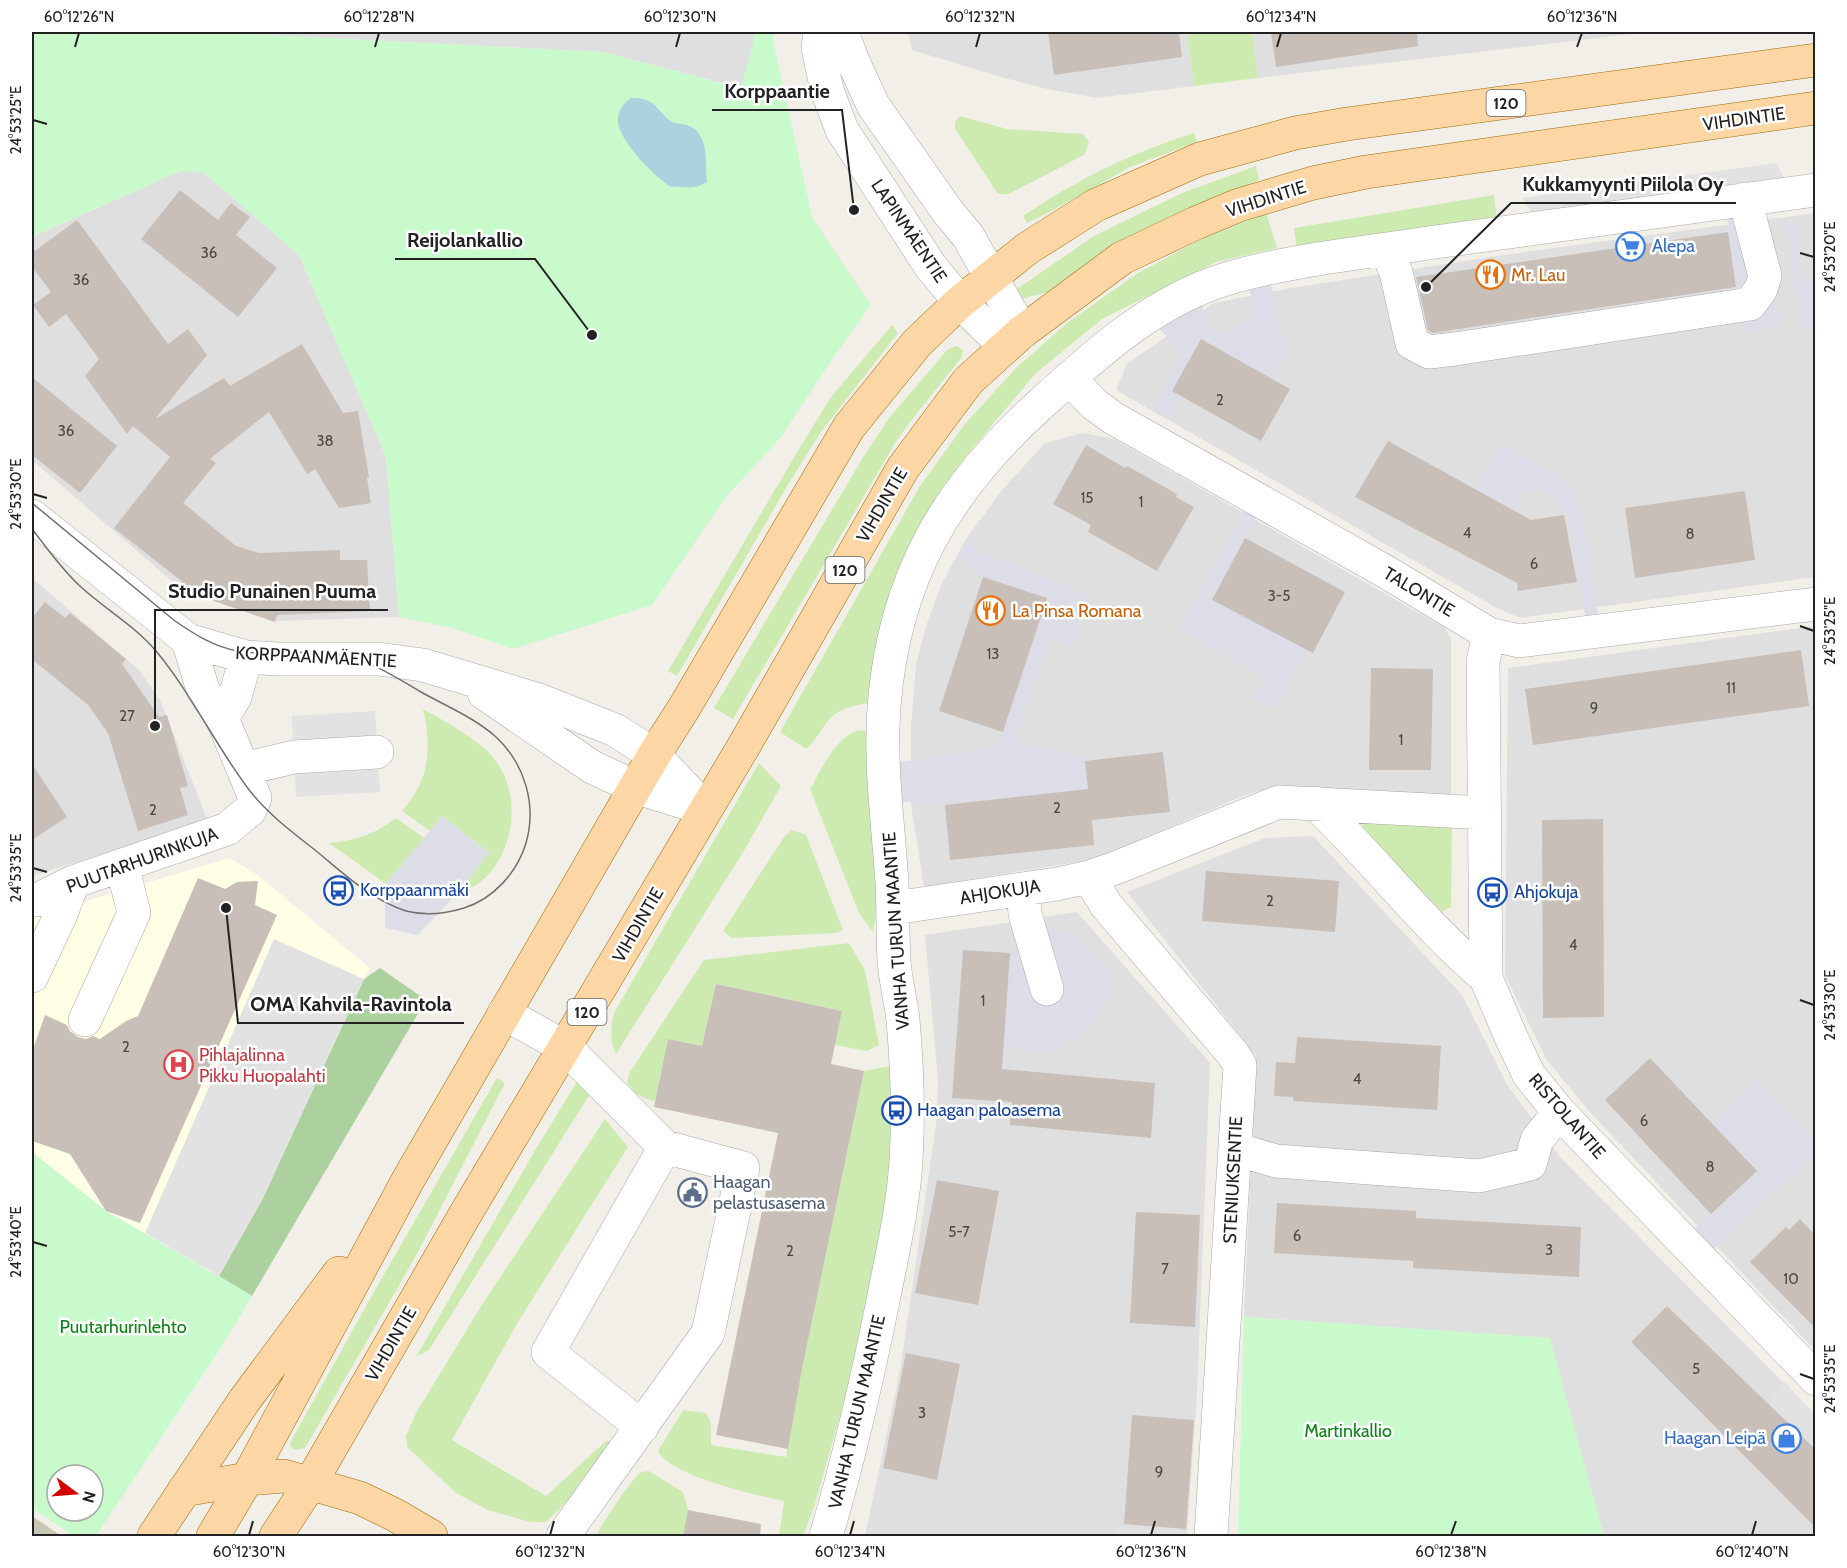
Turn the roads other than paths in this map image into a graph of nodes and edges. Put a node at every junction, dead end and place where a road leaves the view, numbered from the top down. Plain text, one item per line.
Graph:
1 (820, 32) edge
2 (842, 32) edge
3 (1815, 60) edge
4 (1815, 108) edge
5 (1815, 190) edge
6 (1745, 199) junction
7 (1386, 250) junction
8 (991, 276) junction
9 (960, 302) junction
10 (1014, 339) junction
11 (1069, 378) junction
12 (32, 516) edge
13 (1815, 604) edge
14 (1489, 634) junction
15 (188, 640) junction
16 (246, 657) junction
17 (463, 678) junction
18 (222, 718) junction
19 (377, 752) dead end
20 (654, 755) junction
21 (243, 769) junction
22 (635, 787) junction
23 (1315, 802) junction
24 (705, 809) junction
25 (1485, 813) junction
26 (122, 865) junction
27 (1089, 877) junction
28 (73, 882) junction
29 (1023, 889) junction
30 (37, 900) dead end
31 (894, 908) junction
32 (32, 976) edge
33 (1486, 978) junction
34 (1047, 989) dead end
35 (504, 1013) junction
36 (86, 1020) dead end
37 (566, 1048) junction
38 (1559, 1112) junction
39 (665, 1147) junction
40 (1235, 1149) junction
41 (408, 1180) junction
42 (1815, 1379) edge
43 (642, 1427) junction
44 (247, 1479) junction
45 (310, 1484) junction
46 (184, 1490) junction
47 (154, 1536) edge
48 (213, 1536) edge
49 (276, 1536) edge
50 (296, 1536) edge
51 (431, 1536) edge
52 (563, 1536) edge
53 (826, 1536) edge
54 (1211, 1536) edge

1 - 9 street, LAPINMÄENTIE
2 - 8 street
3 - 8 main road, 120
4 - 10 main road, VIHDINTIE / 120
5 - 6 street
6 - 7 street
6 - 7 street
7 - 11 street
8 - 9 main road, 120
8 - 10 street
9 - 10 street, LAPINMÄENTIE
9 - 20 main road, 120
10 - 24 main road, VIHDINTIE / 120
11 - 14 street, TALONTIE
11 - 31 street, VANHA TURUN MAANTIE
12 - 15 street, KORPPAANMÄENTIE
13 - 14 street, TALONTIE
14 - 25 street, RISTOLANTIE
15 - 16 street, KORPPAANMÄENTIE
15 - 18 street, PUUTARHURINKUJA
16 - 17 street, KORPPAANMÄENTIE
16 - 18 street
17 - 20 street, KORPPAANMÄENTIE
17 - 22 street, KORPPAANMÄENTIE
18 - 21 street, PUUTARHURINKUJA
19 - 21 street
20 - 22 main road, 120
20 - 24 street, KORPPAANMÄENTIE
21 - 26 street, PUUTARHURINKUJA
22 - 24 street, KORPPAANMÄENTIE
22 - 35 main road, 120
23 - 25 street, AHJOKUJA
23 - 27 street, AHJOKUJA
23 - 33 street
24 - 37 main road, VIHDINTIE / 120
25 - 33 street, RISTOLANTIE
26 - 28 street, PUUTARHURINKUJA
26 - 36 street
27 - 29 street, AHJOKUJA
27 - 40 street, STENIUKSENTIE
28 - 30 street, PUUTARHURINKUJA
28 - 32 street
29 - 31 street, AHJOKUJA
29 - 34 street
31 - 53 street, VANHA TURUN MAANTIE
33 - 38 street, RISTOLANTIE
35 - 37 street
35 - 41 main road, 120
37 - 39 street
37 - 45 main road, VIHDINTIE / 120
38 - 40 street
38 - 42 street, RISTOLANTIE
39 - 43 street
39 - 43 street
40 - 54 street, STENIUKSENTIE
41 - 44 main road, 120
41 - 46 main road
43 - 52 street
44 - 45 main road
44 - 46 main road
44 - 48 main road, 120
45 - 49 main road, VIHDINTIE / 120
45 - 50 main road, VIHDINTIE
45 - 51 main road
46 - 47 main road

